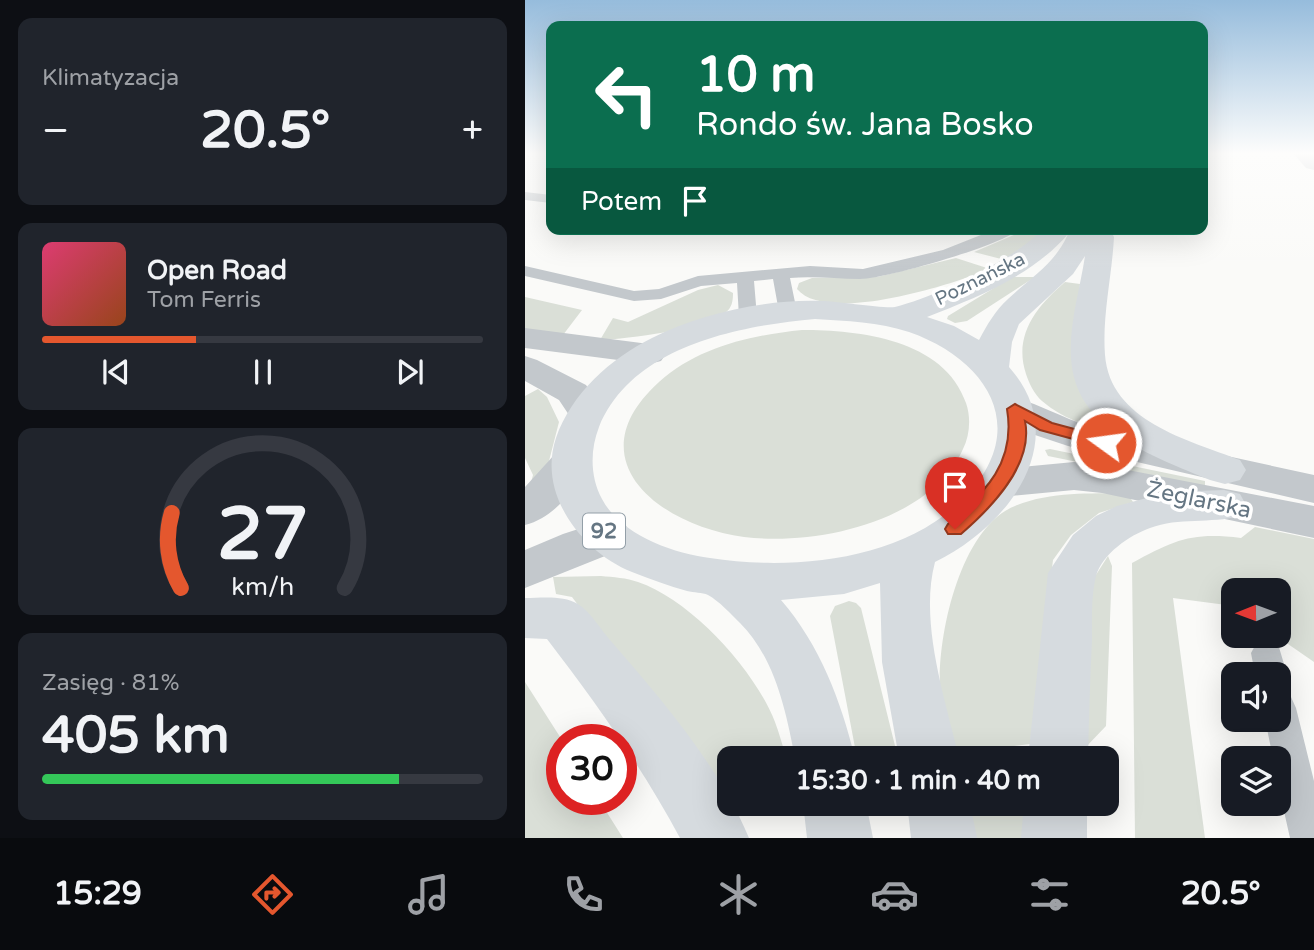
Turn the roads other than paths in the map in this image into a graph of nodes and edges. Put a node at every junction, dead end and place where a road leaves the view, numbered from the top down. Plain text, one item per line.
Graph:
1 (525, 196) edge
2 (546, 198) edge
3 (996, 235) edge
4 (1051, 235) edge
5 (1081, 235) edge
6 (1100, 235) edge
7 (525, 271) edge
8 (782, 274) junction
9 (745, 277) junction
10 (787, 312) junction
11 (748, 317) junction
12 (895, 318) junction
13 (525, 338) edge
14 (649, 354) junction
15 (525, 367) edge
16 (991, 368) junction
17 (1015, 409) junction
18 (586, 413) junction
19 (571, 463) junction
20 (1001, 483) junction
21 (1224, 488) junction
22 (1314, 489) edge
23 (525, 510) edge
24 (1314, 522) edge
25 (610, 536) junction
26 (914, 553) junction
27 (525, 570) edge
28 (723, 581) junction
29 (525, 618) edge
30 (1285, 732) edge
31 (823, 746) edge
32 (926, 746) edge
33 (1059, 746) edge
34 (837, 816) edge
35 (940, 816) edge
36 (1055, 816) edge
37 (716, 838) edge
38 (841, 838) edge
39 (944, 838) edge
40 (1054, 838) edge
41 (1309, 838) edge

1 - 2 lane
3 - 8 lane
4 - 12 main road, Poznańska
5 - 16 main road, Poznańska
6 - 21 main road
7 - 9 lane
8 - 9 lane
8 - 10 lane
9 - 11 lane
10 - 11 main road, 92
10 - 12 main road, 92
11 - 14 main road, 92
12 - 16 main road, 92
13 - 14 street
14 - 18 main road, 92
15 - 18 street
16 - 17 main road, 92
17 - 20 main road, 92
17 - 21 street, Żeglarska
18 - 19 main road, 92
19 - 23 street
19 - 25 main road, 92
20 - 21 street, Żeglarska
20 - 26 main road, 92
21 - 22 street, Żeglarska
21 - 24 street, Żeglarska
21 - 33 main road
25 - 27 street
25 - 28 main road, 92
26 - 28 main road, 92
26 - 32 main road
28 - 31 main road, 92
29 - 37 main road
30 - 41 lane
34 - 38 main road
35 - 39 main road
36 - 40 main road

